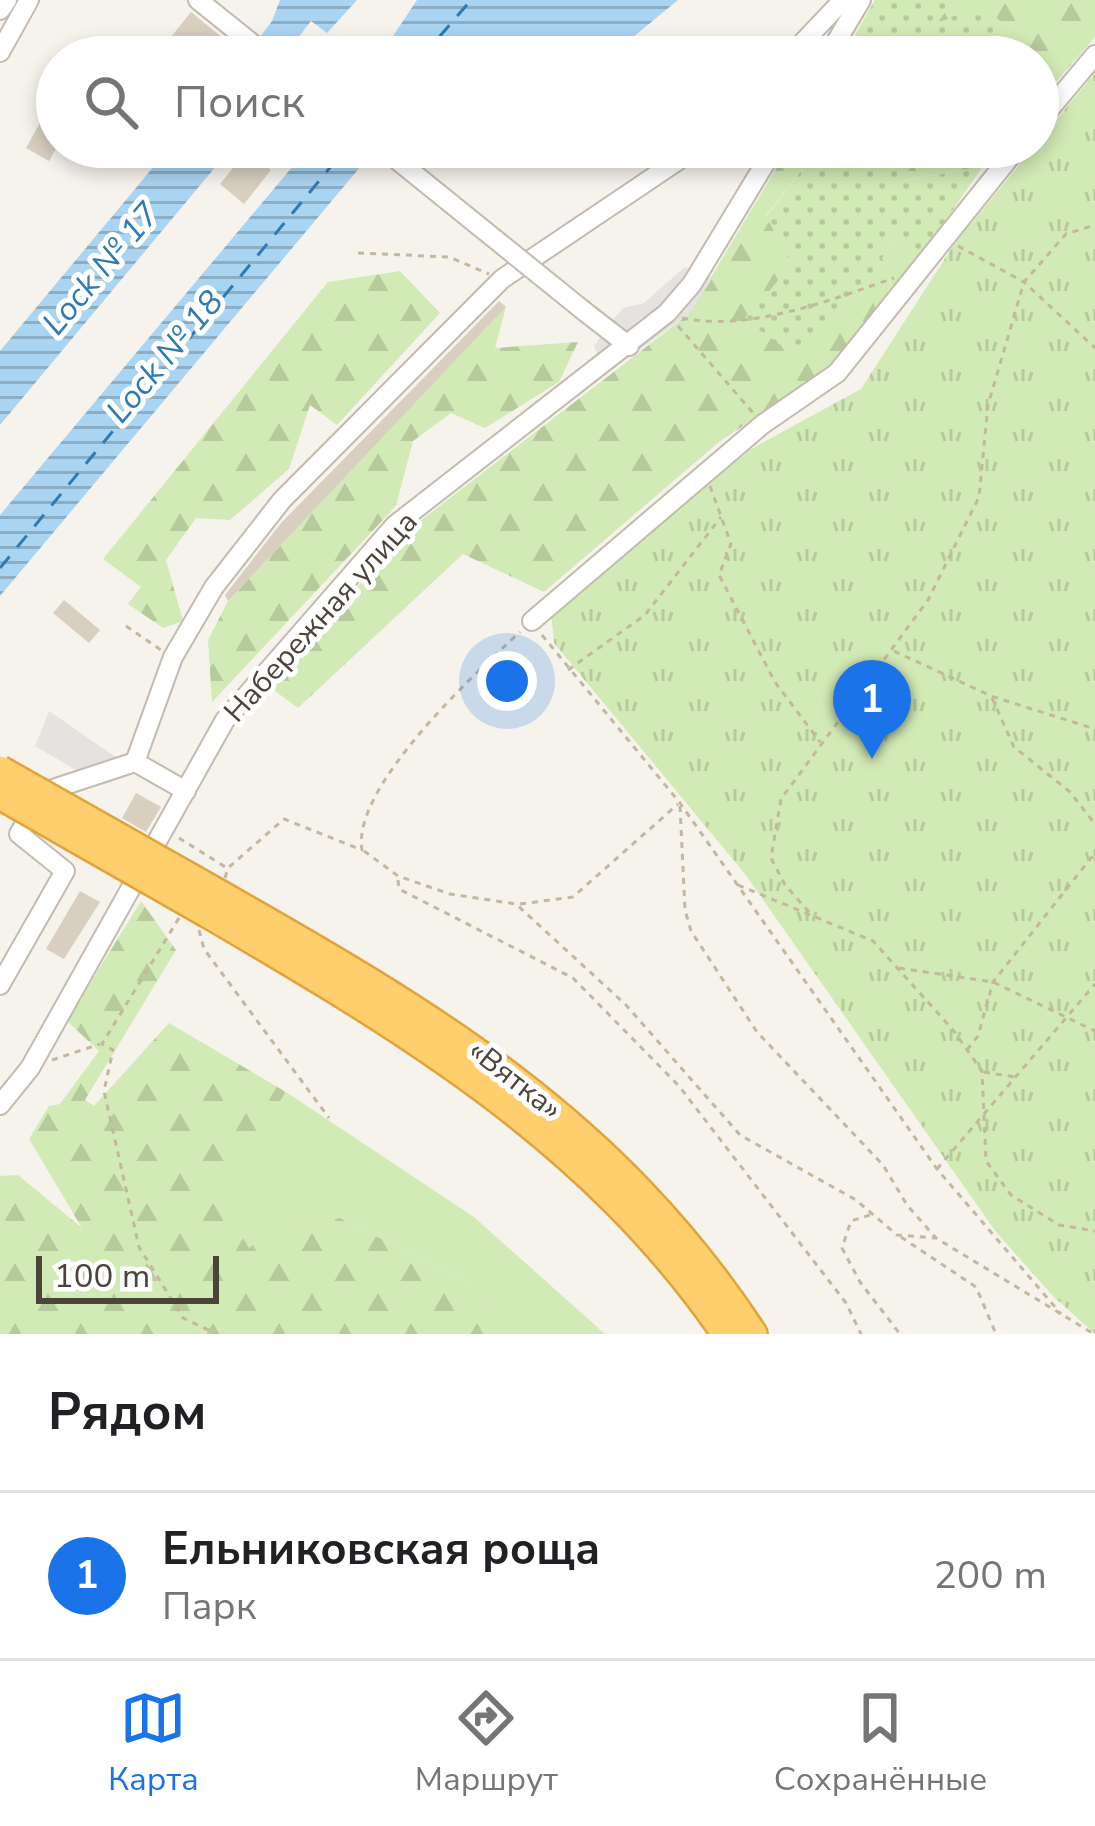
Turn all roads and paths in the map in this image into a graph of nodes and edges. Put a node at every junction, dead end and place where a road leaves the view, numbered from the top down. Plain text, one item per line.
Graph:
1 (7, 0) edge
2 (29, 0) edge
3 (198, 0) edge
4 (843, 0) edge
5 (861, 0) edge
6 (0, 10) edge
7 (243, 36) edge
8 (809, 36) edge
9 (840, 36) edge
10 (0, 52) edge
11 (1095, 56) edge
12 (1059, 98) edge
13 (407, 168) edge
14 (667, 168) edge
15 (762, 168) edge
16 (1000, 168) edge
17 (1095, 225) edge
18 (942, 237) junction
19 (358, 253) dead end
20 (922, 265) junction
21 (502, 279) junction
22 (1024, 282) junction
23 (628, 346) junction
24 (1095, 349) edge
25 (763, 424) junction
26 (705, 473) junction
27 (722, 516) junction
28 (532, 621) junction
29 (126, 626) dead end
30 (892, 650) junction
31 (173, 657) junction
32 (566, 671) junction
33 (991, 696) junction
34 (1095, 729) edge
35 (820, 742) junction
36 (135, 762) junction
37 (0, 770) edge
38 (186, 790) junction
39 (0, 795) edge
40 (680, 803) junction
41 (0, 824) edge
42 (1095, 824) edge
43 (164, 828) junction
44 (19, 834) junction
45 (362, 850) junction
46 (1095, 853) edge
47 (398, 877) junction
48 (736, 884) junction
49 (516, 904) junction
50 (809, 912) junction
51 (201, 913) junction
52 (897, 968) junction
53 (993, 982) junction
54 (0, 985) edge
55 (1095, 985) edge
56 (1069, 1020) junction
57 (1095, 1031) edge
58 (101, 1043) junction
59 (967, 1050) junction
60 (30, 1068) junction
61 (982, 1071) junction
62 (1018, 1077) junction
63 (0, 1105) edge
64 (329, 1118) dead end
65 (981, 1122) junction
66 (938, 1169) junction
67 (872, 1215) junction
68 (1095, 1231) edge
69 (897, 1235) junction
70 (936, 1238) junction
71 (1061, 1314) junction
72 (217, 1334) edge
73 (726, 1334) edge
74 (753, 1334) edge
75 (861, 1334) edge
76 (900, 1334) edge
77 (996, 1334) edge
78 (1094, 1334) edge

1 - 6 street
2 - 10 street
3 - 7 street
4 - 8 street
5 - 9 street
11 - 12 street
13 - 23 street, bridge
14 - 21 street
15 - 23 street, Набережная улица
16 - 18 street
17 - 22 path
18 - 20 street
18 - 22 path
19 - 21 path
20 - 25 street
20 - 25 path
21 - 31 street
22 - 24 path
22 - 30 path
23 - 38 street, Набережная улица
25 - 26 street
26 - 27 path
26 - 28 street
27 - 32 path
27 - 35 path
28 - 32 path
28 - 45 path
29 - 31 path
30 - 33 path
30 - 35 path
31 - 36 street
32 - 40 path
33 - 34 path
33 - 42 path
35 - 50 path
36 - 38 street
36 - 44 street
37 - 51 highway, bridge
38 - 43 street, Набережная улица
39 - 51 highway, bridge
40 - 48 path
40 - 49 path
40 - 70 path
41 - 44 street
43 - 45 path
43 - 60 street, Набережная улица
44 - 54 street
45 - 47 path
46 - 53 path
47 - 49 path
47 - 75 path
48 - 50 path
48 - 66 path
49 - 67 path
50 - 52 path
51 - 58 path
51 - 64 path
51 - 73 highway, «Вятка»
51 - 74 highway, «Вятка»
52 - 53 path
52 - 59 path
53 - 56 path
53 - 59 path
55 - 56 path
56 - 57 path
56 - 62 path
58 - 60 path
58 - 72 path
59 - 61 path
60 - 63 street, Набережная улица
61 - 62 path
61 - 65 path
62 - 65 path
65 - 66 path
65 - 68 path
66 - 71 path
67 - 69 path
67 - 76 path
69 - 70 path
69 - 77 path
70 - 71 path
71 - 78 path

